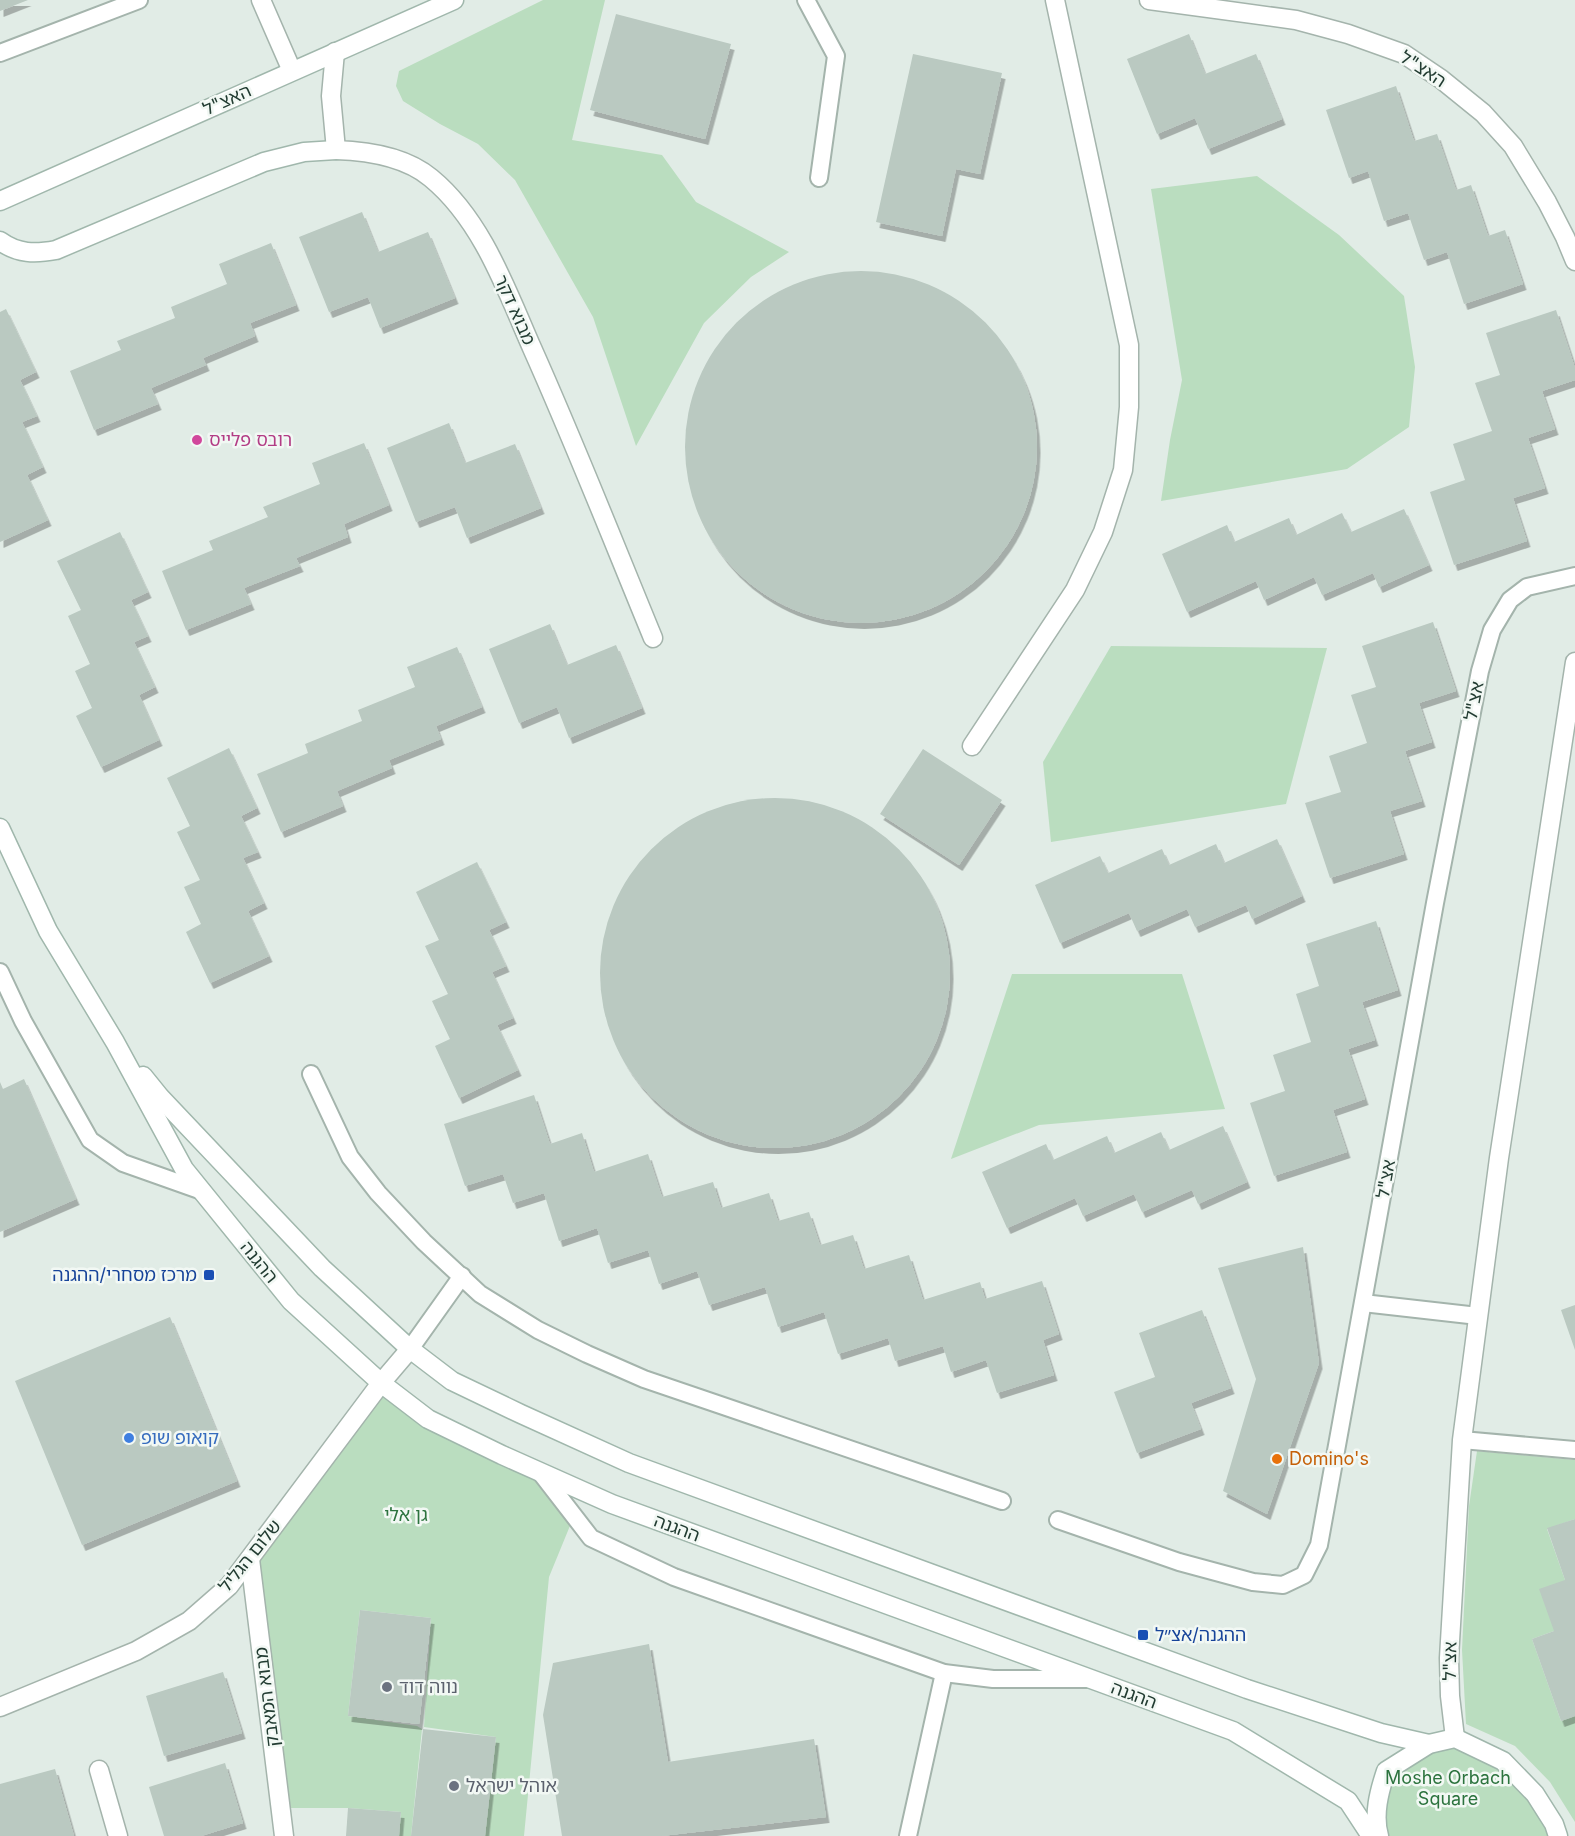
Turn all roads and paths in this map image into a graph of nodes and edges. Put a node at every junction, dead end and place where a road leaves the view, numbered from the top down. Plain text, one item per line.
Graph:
1 (140, 0) edge
2 (261, 0) edge
3 (454, 0) edge
4 (806, 0) edge
5 (1055, 0) edge
6 (1149, 0) edge
7 (335, 52) junction
8 (0, 53) edge
9 (292, 71) junction
10 (336, 150) junction
11 (819, 178) dead end
12 (0, 201) edge
13 (0, 241) edge
14 (1575, 261) edge
15 (1575, 576) edge
16 (653, 638) dead end
17 (1575, 662) edge
18 (972, 746) dead end
19 (0, 828) edge
20 (0, 972) edge
21 (115, 1042) junction
22 (311, 1074) dead end
23 (202, 1191) junction
24 (462, 1276) junction
25 (1363, 1303) junction
26 (1478, 1316) junction
27 (410, 1349) junction
28 (381, 1383) junction
29 (1462, 1440) junction
30 (1575, 1450) edge
31 (540, 1472) junction
32 (1002, 1501) dead end
33 (1058, 1520) dead end
34 (250, 1558) junction
35 (944, 1673) junction
36 (1091, 1679) junction
37 (0, 1707) edge
38 (1455, 1738) junction
39 (1429, 1744) junction
40 (99, 1770) dead end
41 (118, 1836) edge
42 (284, 1836) edge
43 (908, 1836) edge
44 (1371, 1836) edge
45 (1379, 1836) edge
46 (1558, 1836) edge

1 - 8 lane
2 - 9 street
3 - 7 street, האצ"ל
4 - 11 lane
5 - 18 street
6 - 14 street, האצ"ל
7 - 9 street, האצ"ל
7 - 10 street
9 - 12 street, האצ"ל
10 - 13 street, מבוא דקר
10 - 16 street, מבוא דקר
15 - 25 lane, אצ"ל
17 - 26 street, אצ"ל
19 - 21 street, ההגנה
20 - 23 lane
21 - 23 street, ההגנה
21 - 27 street, ההגנה
22 - 24 lane
23 - 28 street, ההגנה
24 - 27 lane
24 - 32 lane
25 - 26 lane
25 - 33 lane, אצ"ל
26 - 29 street, אצ"ל
27 - 28 street, שלום הגליל
27 - 39 street, ההגנה
28 - 31 street, ההגנה
28 - 34 street, שלום הגליל
29 - 30 lane
29 - 38 street, אצ"ל
31 - 35 lane
31 - 36 street, ההגנה
34 - 37 street, שלום הגליל
34 - 42 street, מבוא המאבק
35 - 36 lane
35 - 43 lane
36 - 44 street, ההגנה
38 - 39 street
38 - 46 street
39 - 45 street
40 - 41 street

